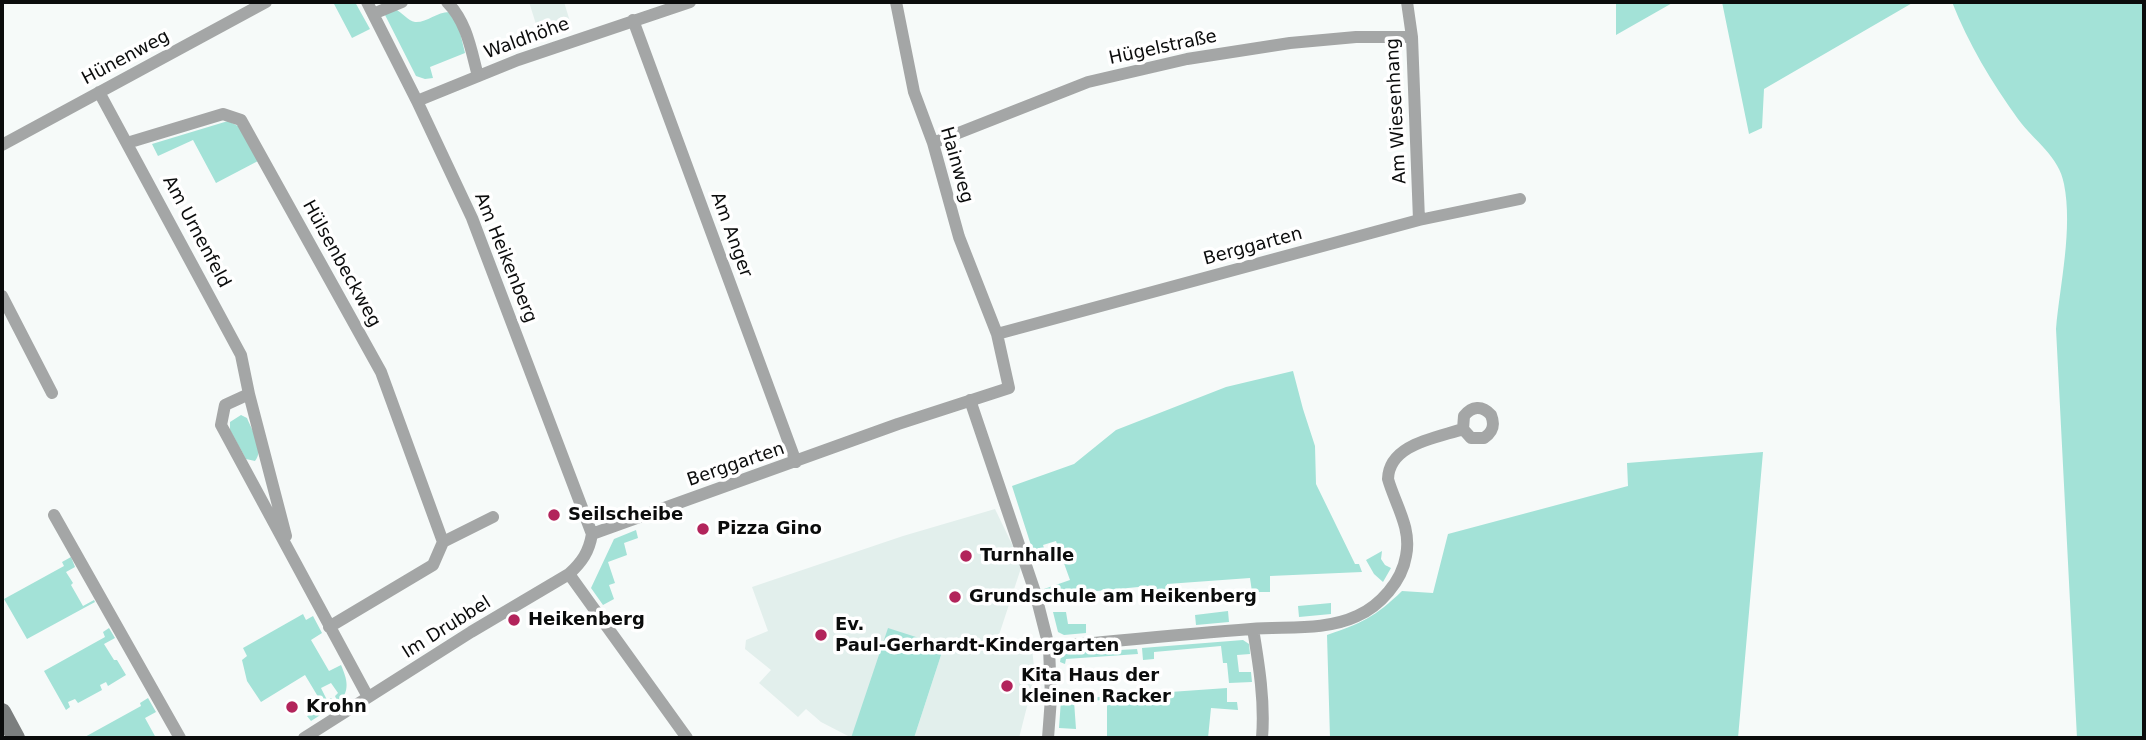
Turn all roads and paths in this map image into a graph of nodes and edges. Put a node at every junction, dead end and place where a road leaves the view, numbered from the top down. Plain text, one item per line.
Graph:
1 (266, 2) edge
2 (367, 2) edge
3 (400, 2) edge
4 (447, 2) edge
5 (690, 2) edge
6 (896, 2) edge
7 (1407, 2) edge
8 (373, 14) junction
9 (633, 20) junction
10 (1412, 37) junction
11 (478, 76) junction
12 (99, 92) junction
13 (417, 101) junction
14 (127, 143) junction
15 (933, 143) junction
16 (2, 145) edge
17 (1520, 199) dead end
18 (1419, 220) junction
19 (2, 296) edge
20 (997, 334) junction
21 (52, 393) dead end
22 (249, 394) junction
23 (970, 400) junction
24 (1463, 429) dead end
25 (796, 462) junction
26 (54, 515) dead end
27 (493, 517) dead end
28 (592, 534) junction
29 (443, 542) junction
30 (291, 554) junction
31 (569, 574) junction
32 (329, 627) junction
33 (1253, 629) junction
34 (1049, 648) junction
35 (368, 697) junction
36 (2, 712) edge
37 (16, 738) edge
38 (180, 738) edge
39 (304, 738) edge
40 (687, 738) edge
41 (1048, 738) edge
42 (1262, 738) edge

1 - 12 street, Hünenweg
2 - 8 street, Am Heikenberg
3 - 8 street
4 - 11 street
5 - 9 street, Waldhöhe
6 - 15 street, Hainweg
7 - 10 street, Am Wiesenhang
8 - 13 street, Am Heikenberg
9 - 11 street, Waldhöhe
9 - 25 street, Am Anger
10 - 15 street, Hügelstraße
10 - 18 street, Am Wiesenhang
11 - 13 street, Waldhöhe
12 - 14 street, Am Urnenfeld
12 - 16 street, Hünenweg
13 - 28 street, Am Heikenberg
14 - 22 street, Am Urnenfeld
14 - 29 street, Hülsenbeckweg
15 - 20 street, Hainweg
17 - 18 street, Berggarten
18 - 20 street, Berggarten
19 - 21 street
20 - 23 street, Hainweg
22 - 30 street, Am Urnenfeld
22 - 30 street, Am Urnenfeld
23 - 25 street, Berggarten
23 - 34 street
24 - 33 street
25 - 28 street, Berggarten
26 - 38 street
27 - 29 street
28 - 31 street, Im Drubbel
29 - 32 street
30 - 32 street, Am Urnenfeld
31 - 35 street, Im Drubbel
31 - 40 street
32 - 35 street, Am Urnenfeld
33 - 34 street
33 - 42 street
34 - 41 street
35 - 39 street, Im Drubbel
36 - 37 street

